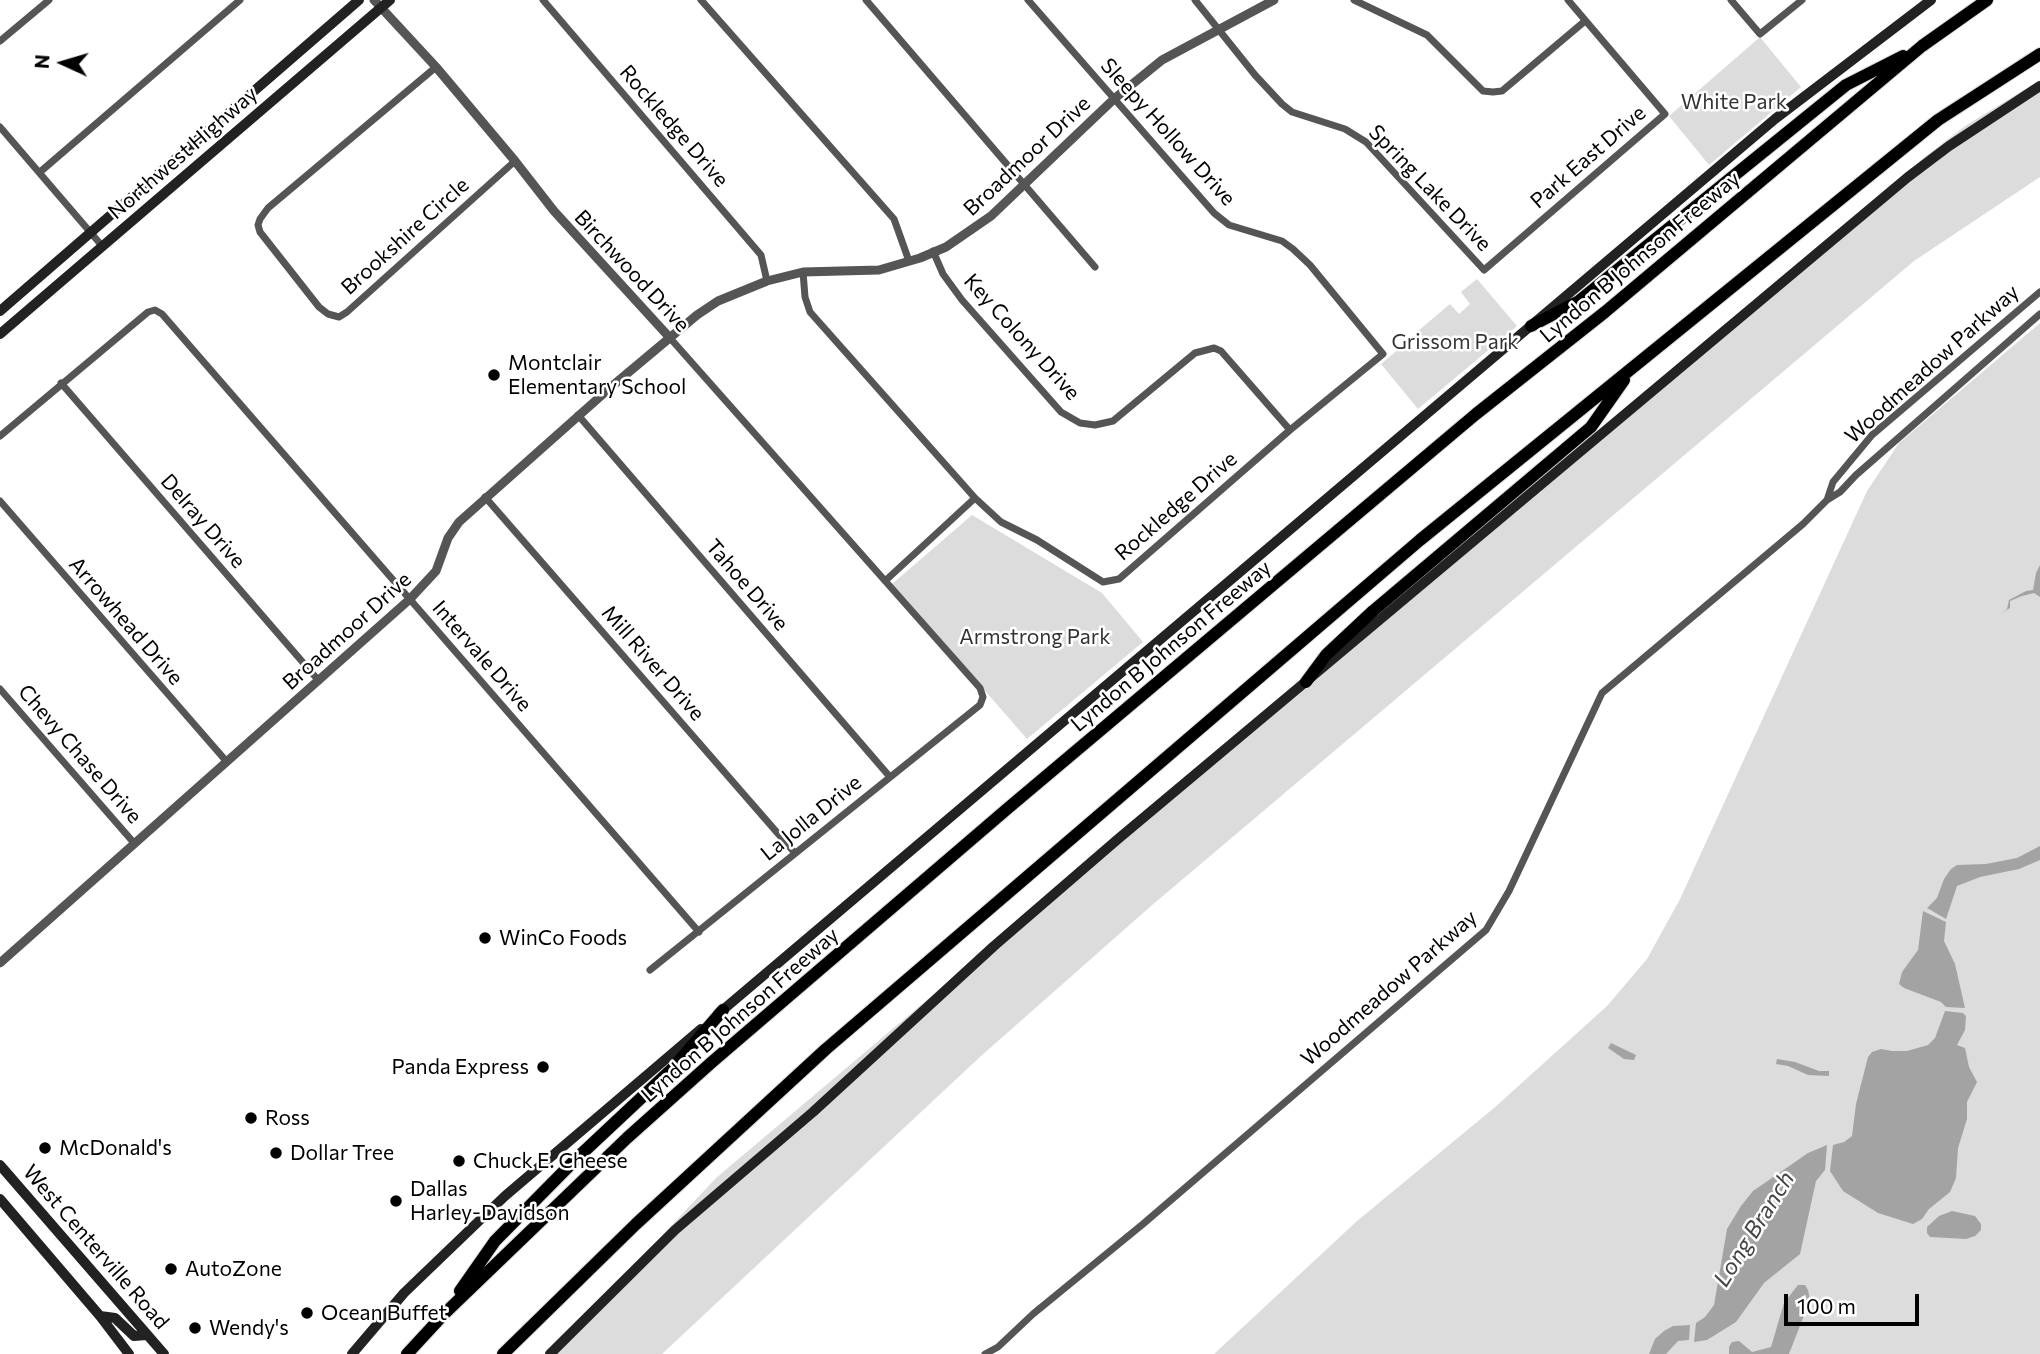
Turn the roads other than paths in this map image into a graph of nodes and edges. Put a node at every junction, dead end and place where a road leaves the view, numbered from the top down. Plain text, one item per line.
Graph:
1 (49, 0) edge
2 (240, 0) edge
3 (359, 0) edge
4 (390, 0) edge
5 (543, 0) edge
6 (701, 0) edge
7 (866, 0) edge
8 (1028, 0) edge
9 (1195, 0) edge
10 (1273, 0) edge
11 (1354, 0) edge
12 (1567, 0) edge
13 (1731, 0) edge
14 (1802, 0) edge
15 (1931, 0) edge
16 (1987, 0) edge
17 (378, 4) edge
18 (1585, 21) junction
19 (1218, 29) junction
20 (0, 41) edge
21 (1922, 46) junction
22 (2040, 54) edge
23 (436, 68) junction
24 (2040, 86) edge
25 (1114, 99) junction
26 (0, 127) edge
27 (515, 161) junction
28 (40, 173) junction
29 (1026, 184) junction
30 (90, 231) junction
31 (103, 247) junction
32 (933, 251) junction
33 (909, 261) junction
34 (1095, 267) dead end
35 (1484, 270) joint
36 (803, 272) junction
37 (767, 281) junction
38 (2040, 292) edge
39 (0, 311) edge
40 (2040, 314) edge
41 (1531, 326) junction
42 (0, 334) edge
43 (670, 338) junction
44 (1383, 354) joint
45 (1635, 365) junction
46 (61, 383) junction
47 (578, 415) junction
48 (1290, 430) junction
49 (0, 436) edge
50 (485, 497) junction
51 (975, 498) junction
52 (1827, 500) junction
53 (0, 501) edge
54 (885, 582) junction
55 (410, 599) junction
56 (319, 681) junction
57 (1306, 682) junction
58 (979, 688) joint
59 (0, 689) edge
60 (227, 762) junction
61 (890, 777) junction
62 (134, 843) junction
63 (794, 852) junction
64 (699, 932) junction
65 (0, 963) edge
66 (650, 970) dead end
67 (723, 1010) junction
68 (0, 1165) edge
69 (0, 1199) edge
70 (444, 1314) junction
71 (100, 1316) junction
72 (146, 1335) junction
73 (130, 1354) edge
74 (164, 1354) edge
75 (352, 1354) edge
76 (407, 1354) edge
77 (503, 1354) edge
78 (550, 1354) edge
79 (985, 1354) edge

1 - 20 street
2 - 28 street
3 - 30 main road, Northwest Highway
4 - 17 main road, Northwest Highway
5 - 37 street, Rockledge Drive
6 - 33 street
7 - 29 street
8 - 25 street, Sleepy Hollow Drive
9 - 19 street, Spring Lake Drive
10 - 19 street, Broadmoor Drive
11 - 18 street
12 - 18 street, Park East Drive
13 - 14 street
15 - 41 main road, Lyndon B Johnson Freeway
16 - 21 highway, Lyndon B Johnson Freeway
17 - 23 street, Birchwood Drive
17 - 31 main road, Northwest Highway
18 - 35 street, Park East Drive
19 - 25 street, Broadmoor Drive
19 - 35 street, Spring Lake Drive
21 - 41 highway
21 - 70 highway, Lyndon B Johnson Freeway
22 - 45 highway
23 - 27 street, Birchwood Drive
23 - 27 street, Brookshire Circle
24 - 57 main road
25 - 29 street, Broadmoor Drive
25 - 44 street, Sleepy Hollow Drive
26 - 28 street
27 - 43 street, Birchwood Drive
28 - 30 street
29 - 32 street, Broadmoor Drive
29 - 34 street
30 - 31 street
30 - 39 main road, Northwest Highway
31 - 42 main road, Northwest Highway
32 - 33 street, Broadmoor Drive
32 - 48 street, Key Colony Drive
33 - 36 street, Broadmoor Drive
36 - 37 street, Broadmoor Drive
36 - 51 street, Rockledge Drive
37 - 43 street, Broadmoor Drive
38 - 52 street, Woodmeadow Parkway
40 - 52 street, Woodmeadow Parkway
41 - 67 main road, Lyndon B Johnson Freeway
43 - 47 street, Broadmoor Drive
43 - 54 street, Birchwood Drive
44 - 48 street, Rockledge Drive
45 - 57 highway
45 - 77 highway
46 - 49 street
46 - 55 street, Intervale Drive
46 - 56 street, Delray Drive
47 - 50 street, Broadmoor Drive
47 - 61 street, Tahoe Drive
48 - 51 street, Rockledge Drive
50 - 55 street, Broadmoor Drive
50 - 63 street, Mill River Drive
51 - 54 street
52 - 79 street, Woodmeadow Parkway
53 - 60 street, Arrowhead Drive
54 - 58 street, Birchwood Drive
55 - 56 street, Broadmoor Drive
55 - 64 street, Intervale Drive
56 - 60 street, Broadmoor Drive
57 - 78 main road
58 - 61 street, La Jolla Drive
59 - 62 street, Chevy Chase Drive
60 - 62 street, Broadmoor Drive
61 - 63 street, La Jolla Drive
62 - 65 street, Broadmoor Drive
63 - 64 street, La Jolla Drive
64 - 66 street, La Jolla Drive
67 - 70 highway
67 - 75 main road, Lyndon B Johnson Freeway
68 - 72 main road, West Centerville Road
69 - 71 main road, West Centerville Road
70 - 76 highway, Lyndon B Johnson Freeway
71 - 72 main road
71 - 73 main road, West Centerville Road
72 - 74 main road, West Centerville Road

